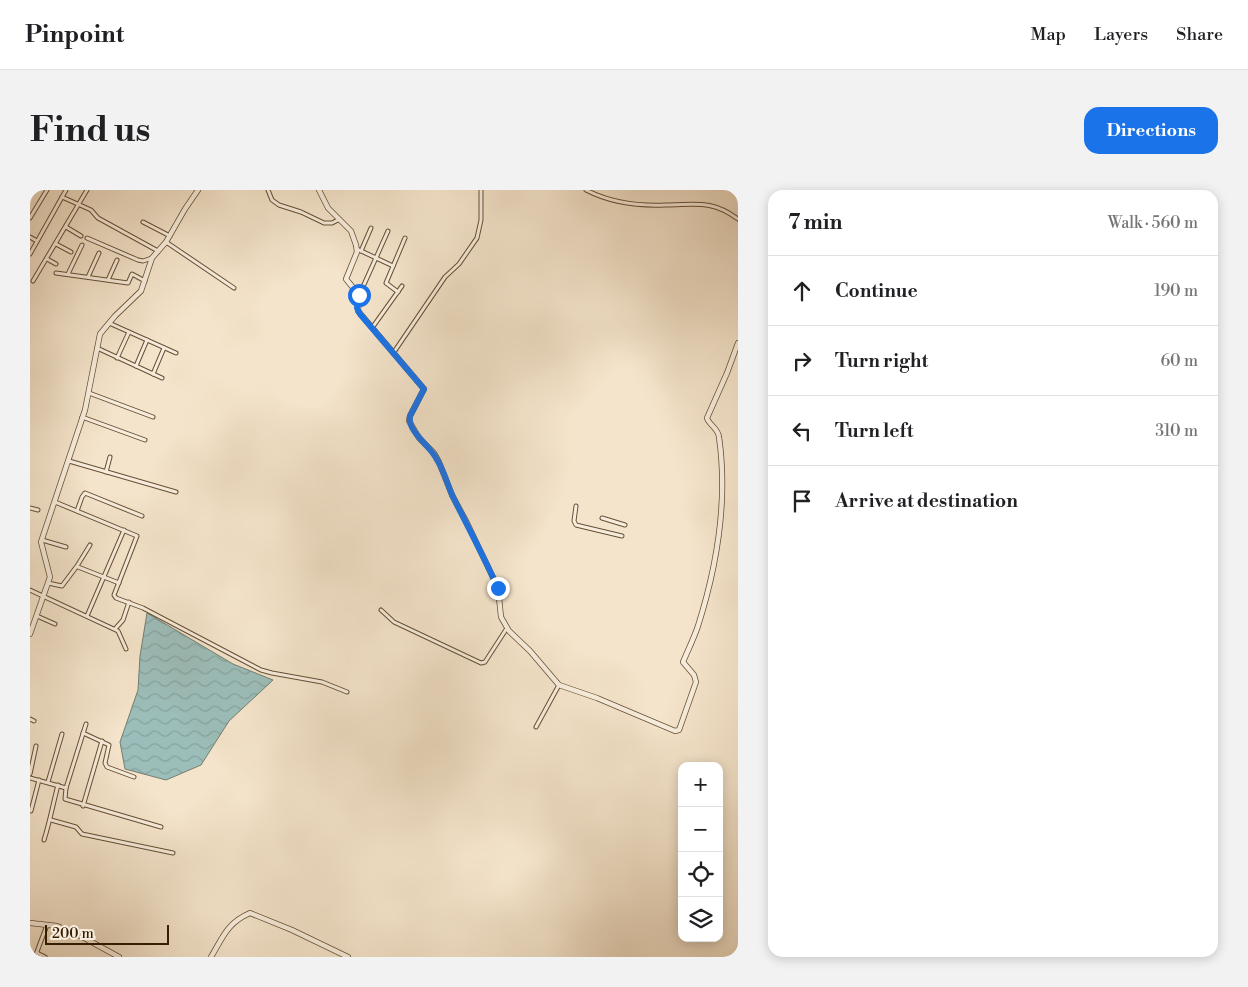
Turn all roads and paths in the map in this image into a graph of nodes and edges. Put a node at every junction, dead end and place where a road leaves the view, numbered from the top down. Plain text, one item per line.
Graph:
1 (46, 190) edge
2 (66, 190) edge
3 (87, 190) edge
4 (198, 190) edge
5 (268, 190) edge
6 (319, 190) edge
7 (481, 190) edge
8 (586, 190) edge
9 (62, 197) junction
10 (79, 205) junction
11 (30, 218) edge
12 (338, 220) junction
13 (738, 220) edge
14 (143, 222) dead end
15 (66, 227) junction
16 (371, 228) dead end
17 (388, 231) dead end
18 (81, 236) dead end
19 (170, 236) junction
20 (30, 238) edge
21 (87, 238) dead end
22 (405, 238) dead end
23 (37, 241) junction
24 (166, 242) junction
25 (56, 244) junction
26 (82, 245) dead end
27 (359, 250) junction
28 (71, 252) dead end
29 (158, 252) junction
30 (99, 253) dead end
31 (30, 254) edge
32 (152, 258) junction
33 (376, 258) junction
34 (47, 259) junction
35 (116, 260) dead end
36 (56, 264) dead end
37 (393, 266) junction
38 (56, 273) dead end
39 (68, 274) junction
40 (88, 277) junction
41 (108, 280) junction
42 (33, 281) dead end
43 (145, 281) junction
44 (402, 286) dead end
45 (234, 288) dead end
46 (362, 289) dead end
47 (398, 292) junction
48 (109, 323) junction
49 (372, 328) junction
50 (129, 332) junction
51 (147, 340) junction
52 (738, 343) edge
53 (96, 348) junction
54 (164, 348) junction
55 (737, 350) edge
56 (394, 352) junction
57 (176, 353) dead end
58 (117, 358) junction
59 (136, 366) junction
60 (153, 374) junction
61 (162, 378) dead end
62 (89, 394) junction
63 (82, 417) junction
64 (153, 418) dead end
65 (145, 440) dead end
66 (110, 457) dead end
67 (68, 461) junction
68 (106, 472) junction
69 (176, 492) dead end
70 (55, 502) junction
71 (576, 506) dead end
72 (30, 508) edge
73 (38, 510) dead end
74 (77, 511) junction
75 (142, 516) dead end
76 (602, 518) dead end
77 (625, 525) dead end
78 (124, 530) junction
79 (622, 536) dead end
80 (42, 540) junction
81 (90, 545) dead end
82 (66, 547) dead end
83 (77, 566) junction
84 (105, 578) junction
85 (48, 583) junction
86 (119, 583) junction
87 (30, 590) edge
88 (44, 596) junction
89 (129, 602) junction
90 (381, 610) dead end
91 (37, 616) junction
92 (88, 616) junction
93 (55, 624) dead end
94 (507, 628) junction
95 (114, 629) junction
96 (30, 634) edge
97 (126, 649) dead end
98 (559, 685) junction
99 (347, 692) dead end
100 (30, 719) edge
101 (34, 721) dead end
102 (86, 724) dead end
103 (536, 727) dead end
104 (83, 733) junction
105 (62, 734) dead end
106 (102, 741) junction
107 (36, 746) dead end
108 (30, 774) edge
109 (30, 778) edge
110 (134, 778) dead end
111 (39, 780) junction
112 (48, 782) junction
113 (58, 785) junction
114 (66, 788) junction
115 (83, 806) junction
116 (31, 811) edge
117 (51, 820) junction
118 (161, 827) dead end
119 (44, 840) dead end
120 (172, 853) dead end
121 (30, 923) edge
122 (47, 925) junction
123 (36, 955) edge
124 (45, 957) edge
125 (119, 957) edge
126 (211, 957) edge
127 (348, 957) edge

1 - 11 street
2 - 9 street
3 - 10 street
4 - 19 street
5 - 12 street
6 - 12 street
7 - 56 street
8 - 13 street
9 - 10 street
9 - 23 street
10 - 15 street
10 - 29 street
12 - 27 street
14 - 19 street
15 - 18 street
15 - 25 street
16 - 27 street
17 - 33 street
19 - 24 street
20 - 23 street
21 - 32 street
22 - 37 street
23 - 31 street
24 - 29 street
24 - 45 street
25 - 28 street
25 - 34 street
26 - 39 street
27 - 33 street
27 - 49 street
29 - 32 street
30 - 40 street
32 - 43 street
33 - 37 street
33 - 46 street
34 - 36 street
34 - 42 street
35 - 41 street
37 - 47 street
38 - 39 street
39 - 40 street
40 - 41 street
41 - 43 street
43 - 48 street
44 - 47 street
47 - 49 street
48 - 50 street
48 - 53 street
49 - 56 street
50 - 51 street
50 - 58 street
51 - 54 street
51 - 59 street
52 - 55 street
53 - 58 street
53 - 62 street
54 - 57 street
54 - 60 street
55 - 98 street
56 - 94 street
58 - 59 street
59 - 60 street
60 - 61 street
62 - 63 street
62 - 64 street
63 - 65 street
63 - 67 street
66 - 68 street
67 - 68 street
67 - 70 street
68 - 69 street
70 - 74 street
70 - 80 street
71 - 79 street
72 - 73 street
74 - 75 street
74 - 78 street
76 - 77 street
78 - 84 street
78 - 86 street
80 - 82 street
80 - 85 street
81 - 83 street
83 - 84 street
83 - 85 street
84 - 86 street
84 - 92 street
85 - 88 street
86 - 89 street
87 - 88 street
88 - 91 street
88 - 92 street
89 - 95 street
89 - 99 street
90 - 94 street
91 - 93 street
91 - 96 street
92 - 95 street
94 - 98 street
95 - 97 street
98 - 103 street
100 - 101 street
102 - 104 street
104 - 106 street
104 - 114 street
105 - 112 street
106 - 110 street
106 - 115 street
107 - 108 street
109 - 111 street
111 - 112 street
111 - 116 street
112 - 113 street
113 - 114 street
113 - 117 street
114 - 115 street
115 - 118 street
117 - 119 street
117 - 120 street
121 - 122 street
122 - 123 street
122 - 125 street
123 - 124 street
126 - 127 street

